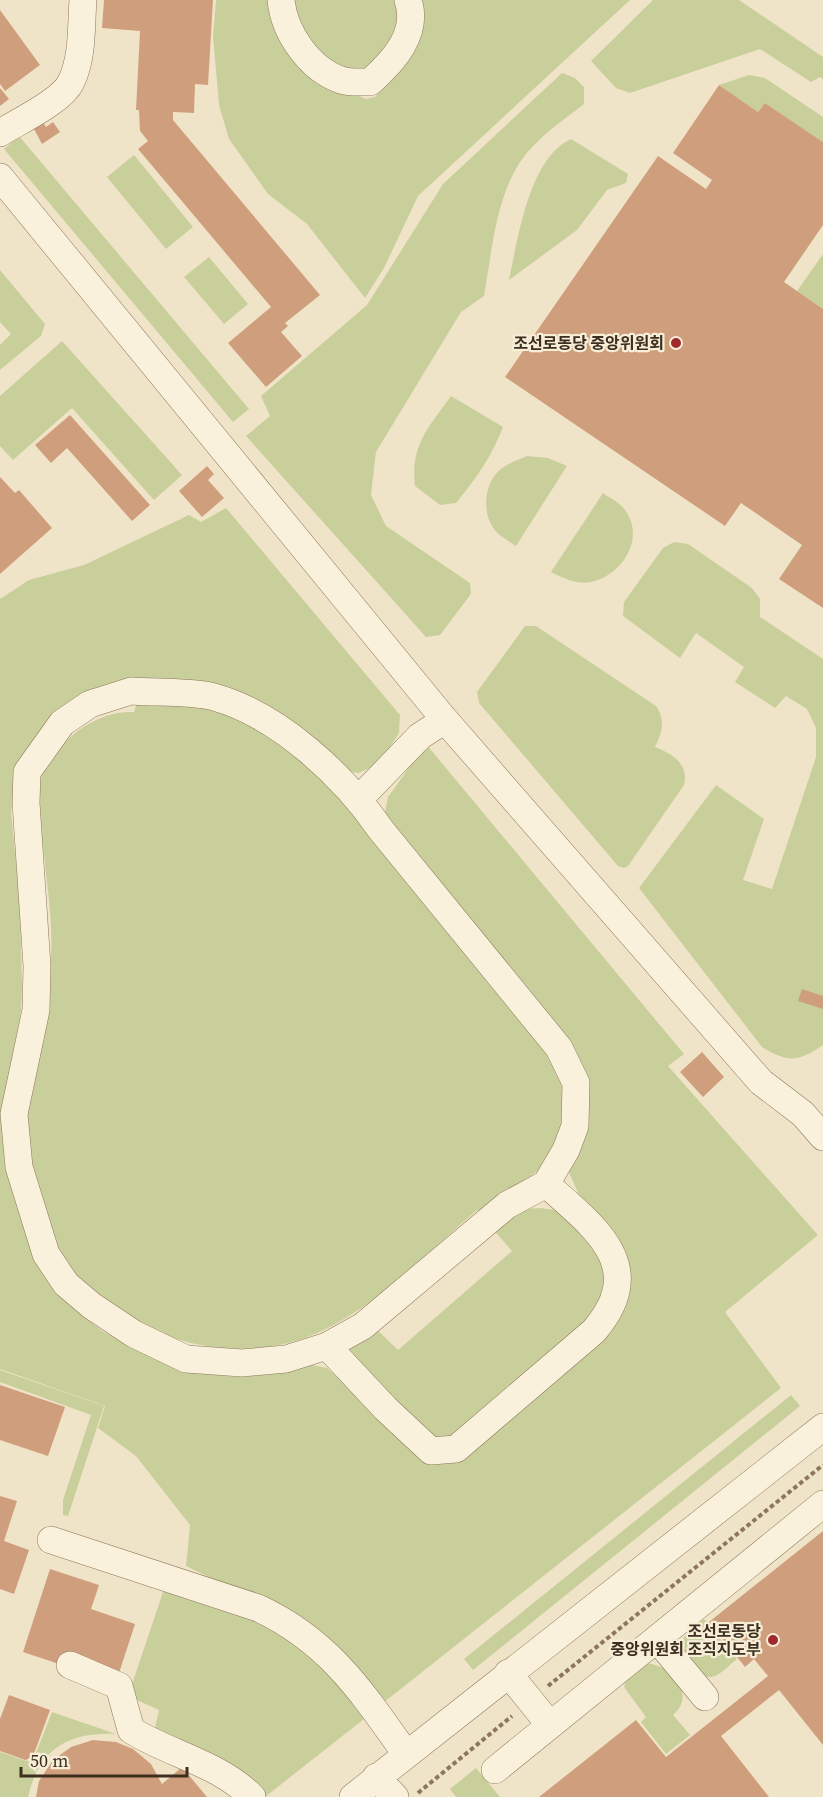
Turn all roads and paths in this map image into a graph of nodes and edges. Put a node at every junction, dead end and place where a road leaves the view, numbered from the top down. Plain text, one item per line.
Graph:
1 (83, 0) edge
2 (281, 0) edge
3 (408, 0) edge
4 (0, 133) edge
5 (3, 185) edge
6 (445, 720) junction
7 (359, 799) junction
8 (823, 1137) edge
9 (546, 1184) junction
10 (327, 1346) junction
11 (823, 1427) edge
12 (823, 1465) edge
13 (823, 1504) edge
14 (51, 1540) dead end
15 (657, 1639) junction
16 (70, 1665) dead end
17 (507, 1673) junction
18 (542, 1690) dead end
19 (705, 1697) dead end
20 (516, 1713) dead end
21 (550, 1725) junction
22 (406, 1754) junction
23 (495, 1770) dead end
24 (376, 1777) junction
25 (252, 1797) edge
26 (353, 1797) edge
27 (395, 1797) edge
28 (412, 1797) edge

1 - 4 lane
2 - 3 lane
5 - 6 lane
6 - 7 lane
6 - 8 lane
7 - 9 lane
7 - 10 lane
9 - 10 lane
9 - 10 lane
11 - 17 lane
12 - 18 path
13 - 15 lane
14 - 22 lane
15 - 19 lane
15 - 21 lane
16 - 25 lane
17 - 21 lane
17 - 22 lane
20 - 28 path
21 - 23 lane
22 - 24 lane
24 - 26 lane
24 - 27 lane

